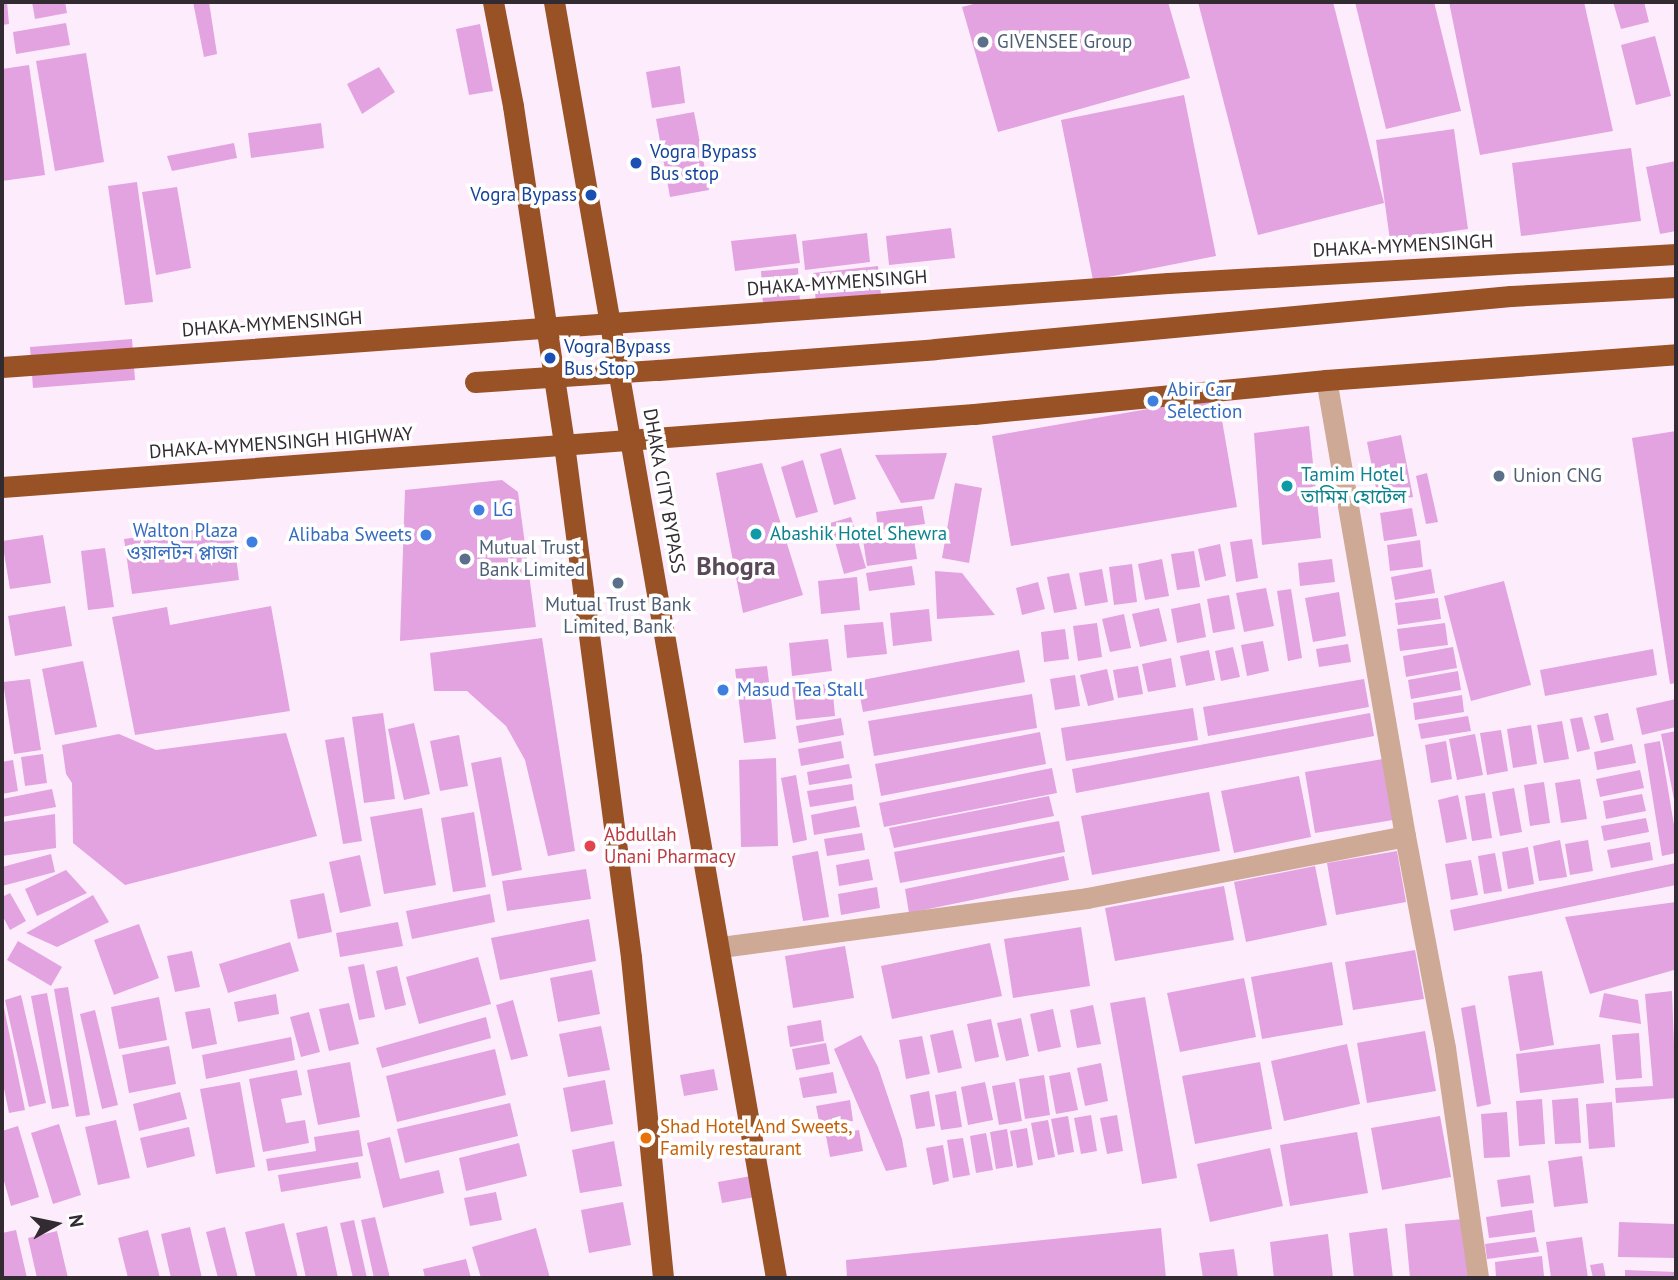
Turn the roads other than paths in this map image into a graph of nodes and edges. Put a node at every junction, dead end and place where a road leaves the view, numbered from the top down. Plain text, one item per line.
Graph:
1 (493, 2) edge
2 (554, 2) edge
3 (1676, 254) edge
4 (1676, 287) edge
5 (613, 321) junction
6 (546, 327) junction
7 (1676, 354) edge
8 (2, 367) edge
9 (1325, 380) junction
10 (475, 382) dead end
11 (631, 438) junction
12 (564, 444) junction
13 (2, 487) edge
14 (1405, 836) junction
15 (720, 947) junction
16 (659, 1277) edge
17 (776, 1278) edge
18 (1478, 1278) edge

1 - 6 highway
2 - 5 highway, DHAKA CITY BYPASS
3 - 5 highway, DHAKA-MYMENSINGH
4 - 10 highway, bridge
5 - 6 highway, DHAKA-MYMENSINGH
5 - 11 highway, DHAKA CITY BYPASS
6 - 8 highway, DHAKA-MYMENSINGH
6 - 12 highway
7 - 9 highway
9 - 11 highway
9 - 14 street
11 - 12 highway
11 - 15 highway, DHAKA CITY BYPASS
12 - 13 highway, DHAKA-MYMENSINGH HIGHWAY
12 - 16 highway
14 - 15 street
14 - 18 street
15 - 17 highway, DHAKA CITY BYPASS

